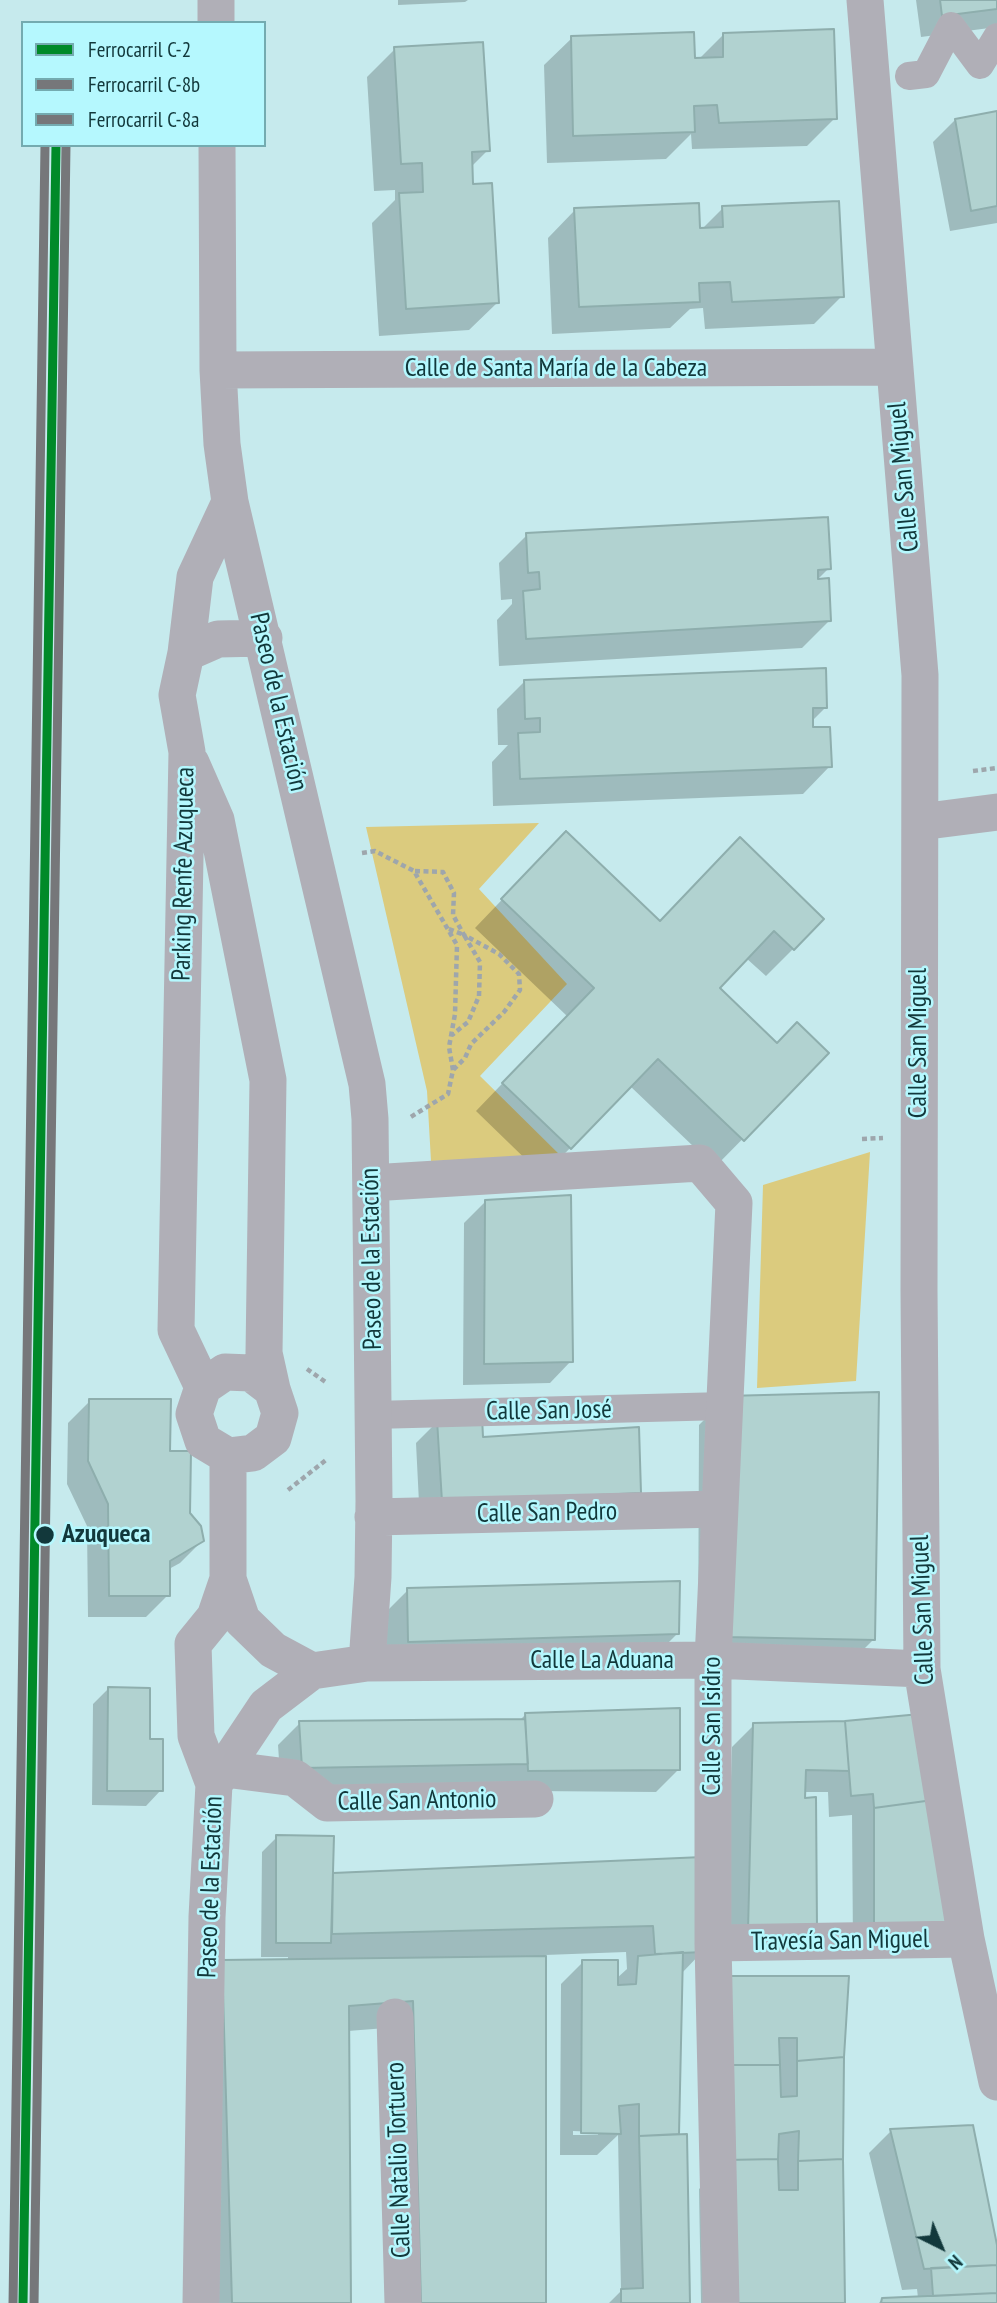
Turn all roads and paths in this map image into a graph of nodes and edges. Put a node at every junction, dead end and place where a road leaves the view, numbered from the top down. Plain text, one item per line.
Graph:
1 (216, 0) edge
2 (864, 0) edge
3 (216, 21) edge
4 (997, 37) edge
5 (918, 75) dead end
6 (217, 147) edge
7 (895, 367) junction
8 (218, 370) junction
9 (230, 502) junction
10 (264, 638) junction
11 (186, 653) junction
12 (187, 752) junction
13 (997, 768) edge
14 (974, 771) dead end
15 (997, 812) edge
16 (919, 822) junction
17 (362, 853) dead end
18 (414, 871) junction
19 (234, 910) junction
20 (447, 928) junction
21 (464, 935) junction
22 (182, 936) junction
23 (452, 1036) junction
24 (453, 1070) junction
25 (408, 1119) dead end
26 (371, 1183) junction
27 (203, 1387) junction
28 (272, 1389) junction
29 (725, 1406) junction
30 (373, 1415) junction
31 (228, 1456) junction
32 (326, 1460) dead end
33 (288, 1490) dead end
34 (720, 1509) junction
35 (373, 1517) junction
36 (228, 1579) junction
37 (713, 1660) junction
38 (367, 1662) junction
39 (922, 1669) junction
40 (312, 1671) junction
41 (219, 1777) junction
42 (535, 1799) dead end
43 (966, 1939) junction
44 (713, 1942) junction
45 (395, 2017) dead end
46 (997, 2082) edge
47 (201, 2303) edge
48 (403, 2303) edge
49 (721, 2303) edge

1 - 3 street
2 - 7 street, Calle San Miguel
4 - 5 street
6 - 8 street, Paseo de la Estación
7 - 8 street, Calle de Santa María de la Cabeza
7 - 16 street, Calle San Miguel
8 - 9 street, Paseo de la Estación
9 - 10 street, Paseo de la Estación
9 - 11 street
10 - 11 street
10 - 26 street, Paseo de la Estación
11 - 12 street
12 - 19 street, Parking Renfe Azuqueca
12 - 22 street, Parking Renfe Azuqueca
13 - 14 path
15 - 16 street
16 - 39 street, Calle San Miguel
17 - 18 path
18 - 20 path
18 - 21 path
19 - 22 street
19 - 28 street, Parking Renfe Azuqueca
20 - 21 path
20 - 23 path
21 - 23 path
21 - 24 path
22 - 27 street, Parking Renfe Azuqueca
23 - 24 path
24 - 25 path
26 - 29 street, Calle San Isidro
26 - 30 street, Paseo de la Estación
27 - 28 street
27 - 31 street
28 - 31 street
29 - 30 street, Calle San José
29 - 34 street, Calle San Isidro
30 - 35 street, Paseo de la Estación
31 - 36 street
32 - 33 path
34 - 35 street, Calle San Pedro
34 - 37 street, Calle San Isidro
35 - 38 street, Paseo de la Estación
36 - 40 street
36 - 41 street
37 - 38 street, Calle La Aduana
37 - 39 street, Calle La Aduana
37 - 44 street, Calle San Isidro
38 - 40 street, Paseo de la Estación
39 - 43 street, Calle San Miguel
40 - 41 street, Paseo de la Estación
41 - 42 street, Calle San Antonio
41 - 47 street, Paseo de la Estación
43 - 44 street, Travesía San Miguel
43 - 46 street, Calle San Miguel
44 - 49 street, Calle San Isidro
45 - 48 street, Calle Natalio Tortuero

